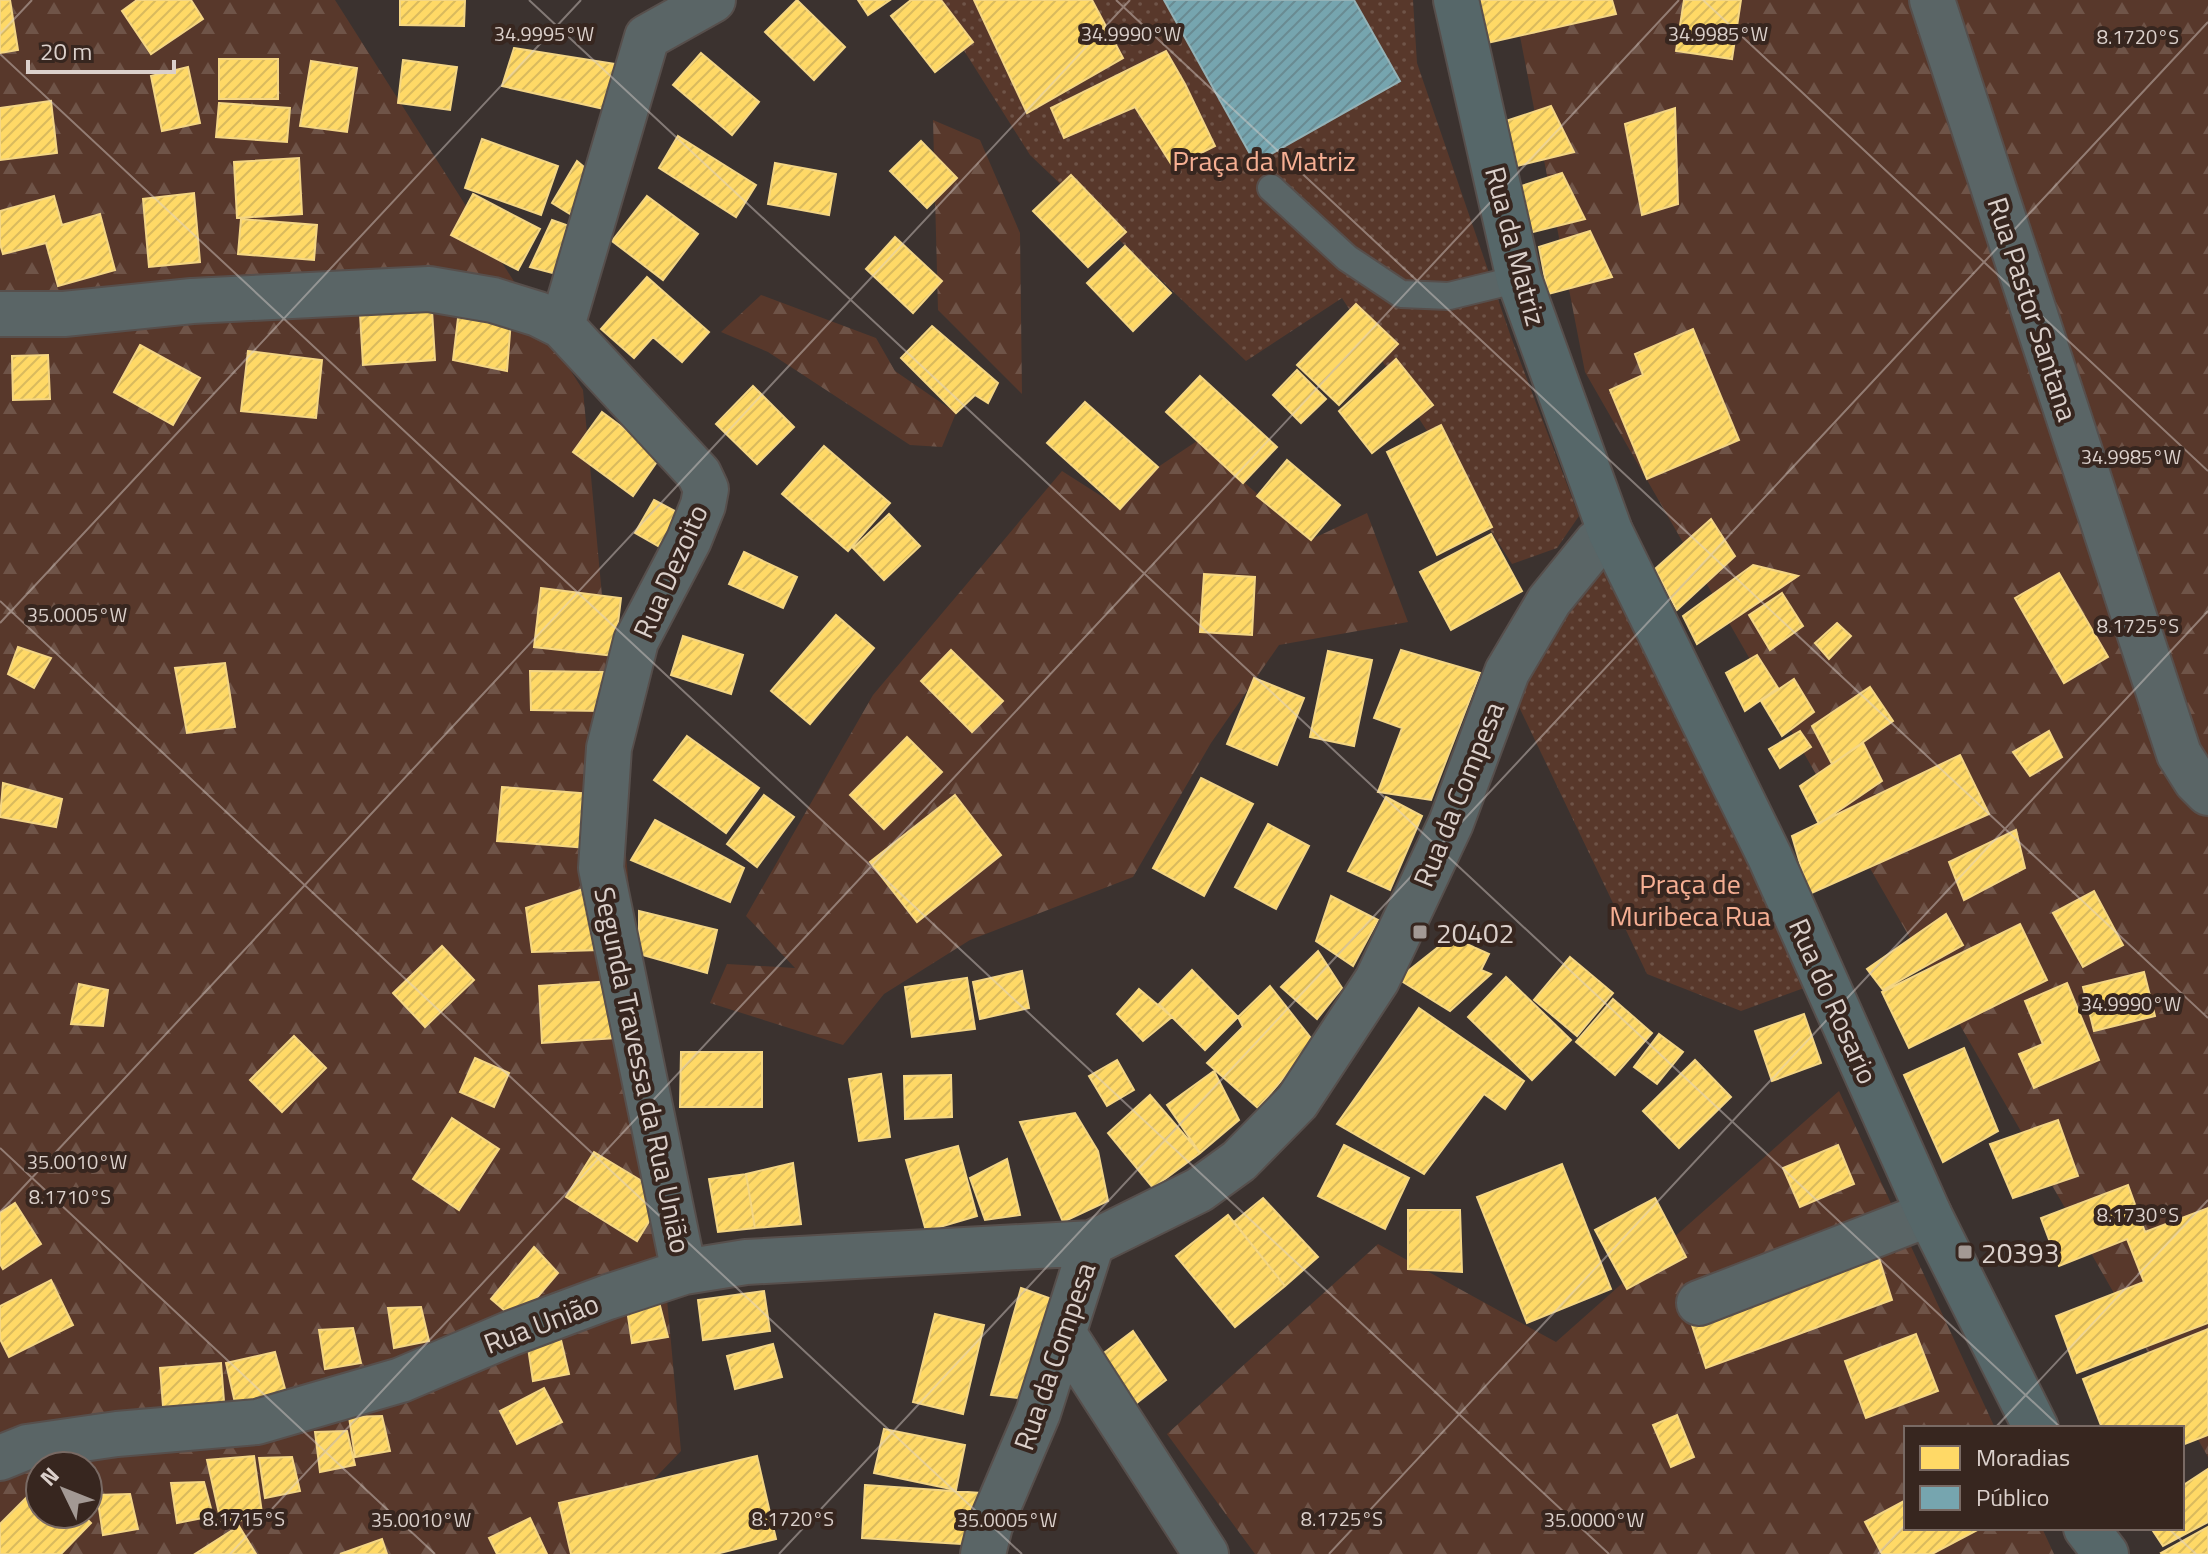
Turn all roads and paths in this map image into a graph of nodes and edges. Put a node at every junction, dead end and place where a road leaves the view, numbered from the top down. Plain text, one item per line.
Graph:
1 (713, 0) edge
2 (1456, 0) edge
3 (1932, 0) edge
4 (1271, 188) dead end
5 (1519, 279) junction
6 (0, 314) edge
7 (562, 326) junction
8 (1610, 531) junction
9 (2208, 793) edge
10 (601, 868) joint
11 (1929, 1214) junction
12 (1092, 1243) junction
13 (684, 1272) junction
14 (1699, 1303) dead end
15 (1064, 1334) junction
16 (2035, 1426) edge
17 (0, 1458) edge
18 (2088, 1530) edge
19 (983, 1554) edge
20 (1206, 1554) edge
21 (2106, 1554) edge

1 - 7 street
2 - 5 street, Rua da Matriz
3 - 9 street, Rua Pastor Santana
4 - 5 lane
5 - 8 street, Rua da Matriz
6 - 7 street, Rua Dezoito
7 - 10 street, Rua Dezoito
8 - 11 street, Rua do Rosario
8 - 12 street, Rua da Compesa
10 - 13 street, Segunda Travessa da Rua União
11 - 14 street
11 - 16 street, Rua do Rosario
12 - 13 street, Rua União
12 - 15 street, Rua da Compesa
13 - 17 street, Rua União
15 - 19 street, Rua da Compesa
15 - 20 street
18 - 21 street

